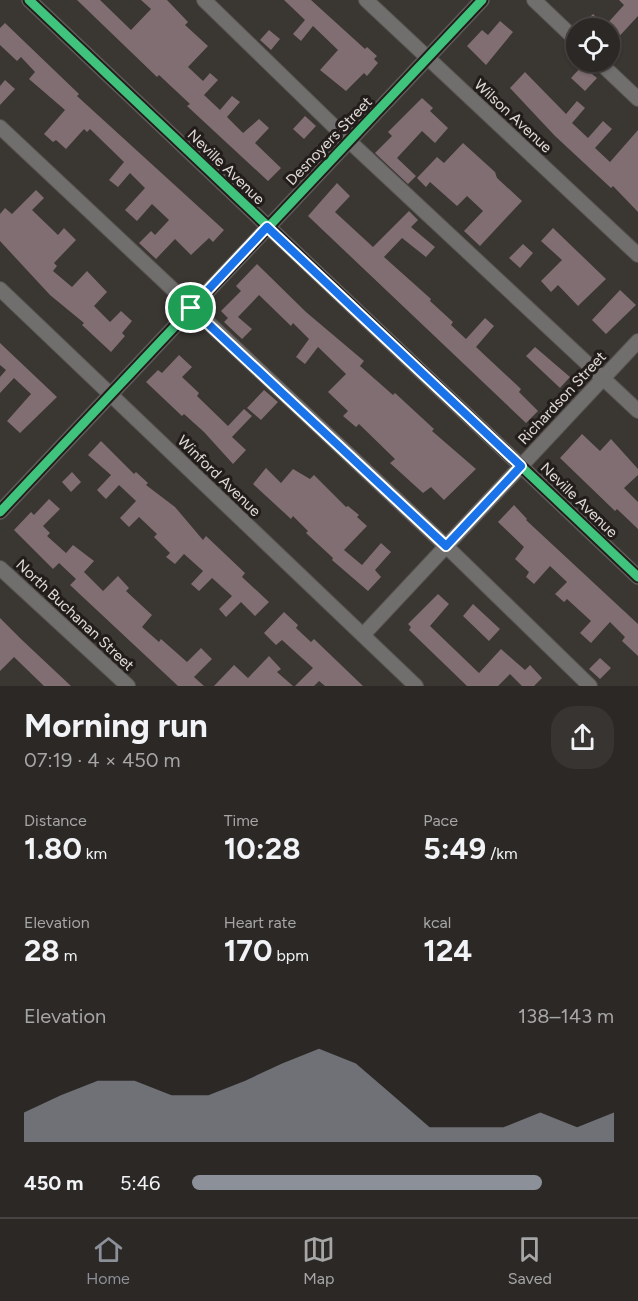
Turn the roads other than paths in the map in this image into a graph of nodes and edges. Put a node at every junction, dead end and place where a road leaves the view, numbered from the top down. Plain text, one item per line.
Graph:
1 (29, 0) edge
2 (204, 0) edge
3 (366, 0) edge
4 (482, 0) edge
5 (534, 0) edge
6 (566, 30) edge
7 (428, 59) junction
8 (610, 72) edge
9 (638, 99) edge
10 (0, 127) edge
11 (349, 141) junction
12 (267, 227) junction
13 (638, 255) edge
14 (0, 289) edge
15 (191, 308) junction
16 (638, 340) edge
17 (604, 377) junction
18 (110, 394) junction
19 (638, 411) edge
20 (521, 466) junction
21 (0, 512) edge
22 (446, 546) junction
23 (0, 568) edge
24 (638, 577) edge
25 (363, 635) junction
26 (128, 686) edge
27 (416, 686) edge
28 (590, 686) edge

1 - 12 street, Neville Avenue
2 - 11 street
3 - 7 street, Wilson Avenue
4 - 7 street, Desnoyers Street
5 - 6 street
7 - 11 street, Desnoyers Street
7 - 13 street, Wilson Avenue
8 - 9 street
10 - 15 street
11 - 12 street, Desnoyers Street
11 - 17 street
12 - 15 street, Desnoyers Street
12 - 20 street, Neville Avenue
14 - 18 street, Winford Avenue
15 - 18 street, Desnoyers Street
15 - 22 street
16 - 17 street, Richardson Street
17 - 19 street
17 - 20 street, Richardson Street
18 - 21 street, Desnoyers Street
18 - 25 street, Winford Avenue
20 - 22 street, Richardson Street
20 - 24 street, Neville Avenue
22 - 25 street, Richardson Street
22 - 28 street
23 - 26 street, North Buchanan Street
25 - 27 street, Winford Avenue

